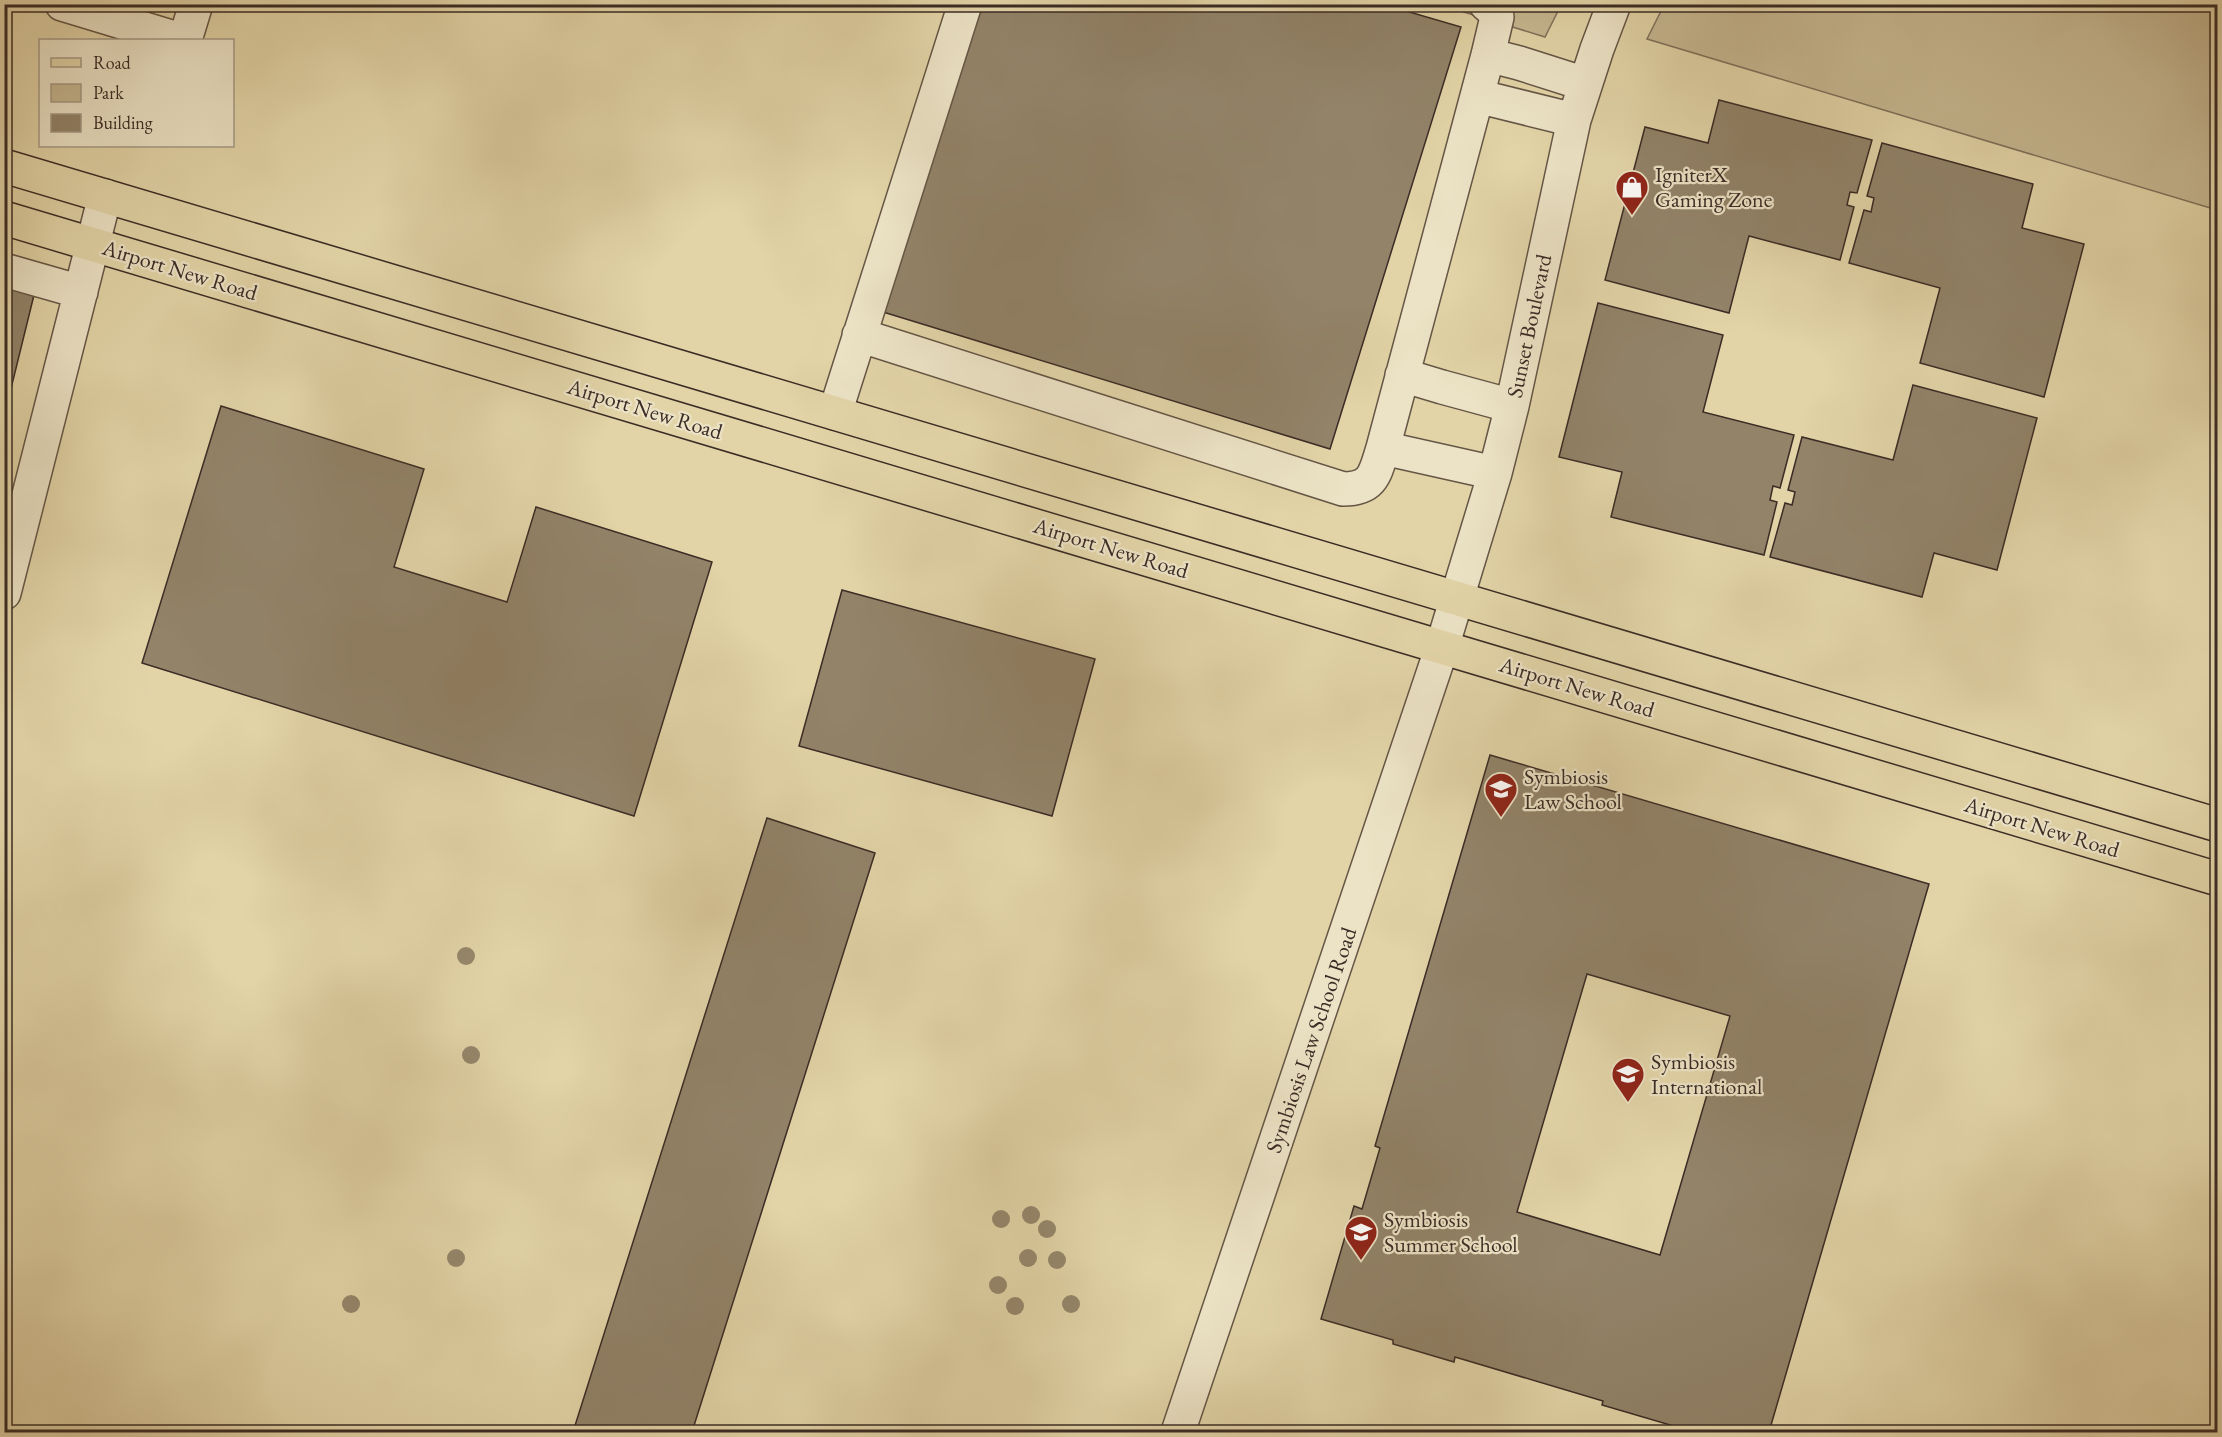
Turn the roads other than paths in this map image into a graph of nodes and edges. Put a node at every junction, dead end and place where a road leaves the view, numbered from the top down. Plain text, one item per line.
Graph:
1 (62, 4) edge
2 (196, 4) edge
3 (965, 4) edge
4 (1486, 4) edge
5 (1614, 4) edge
6 (180, 39) edge
7 (183, 39) edge
8 (1488, 56) junction
9 (1585, 84) junction
10 (1477, 96) junction
11 (1574, 120) junction
12 (4, 166) edge
13 (105, 196) junction
14 (4, 218) edge
15 (93, 244) junction
16 (4, 270) edge
17 (81, 292) junction
18 (859, 335) junction
19 (1402, 375) junction
20 (1512, 406) junction
21 (835, 413) junction
22 (1383, 448) junction
23 (1495, 473) junction
24 (4, 593) edge
25 (1458, 596) junction
26 (1442, 647) junction
27 (2217, 825) edge
28 (2217, 879) edge
29 (1178, 1432) edge

1 - 6 street
2 - 7 street
3 - 18 street
4 - 8 street
5 - 9 street, Sunset Boulevard
8 - 9 street
8 - 10 street
9 - 11 street, Sunset Boulevard
10 - 11 street
10 - 19 street
11 - 20 street, Sunset Boulevard
12 - 13 main road
13 - 15 street
13 - 21 main road
14 - 15 main road, Airport New Road
15 - 17 street
15 - 26 main road, Airport New Road
16 - 17 street
17 - 24 street
18 - 21 street
18 - 22 street
19 - 20 street
19 - 22 street
20 - 23 street, Sunset Boulevard
21 - 25 main road
22 - 23 street
23 - 25 street, Sunset Boulevard
25 - 26 street, Sunset Boulevard
25 - 27 main road
26 - 28 main road, Airport New Road
26 - 29 street, Symbiosis Law School Road

